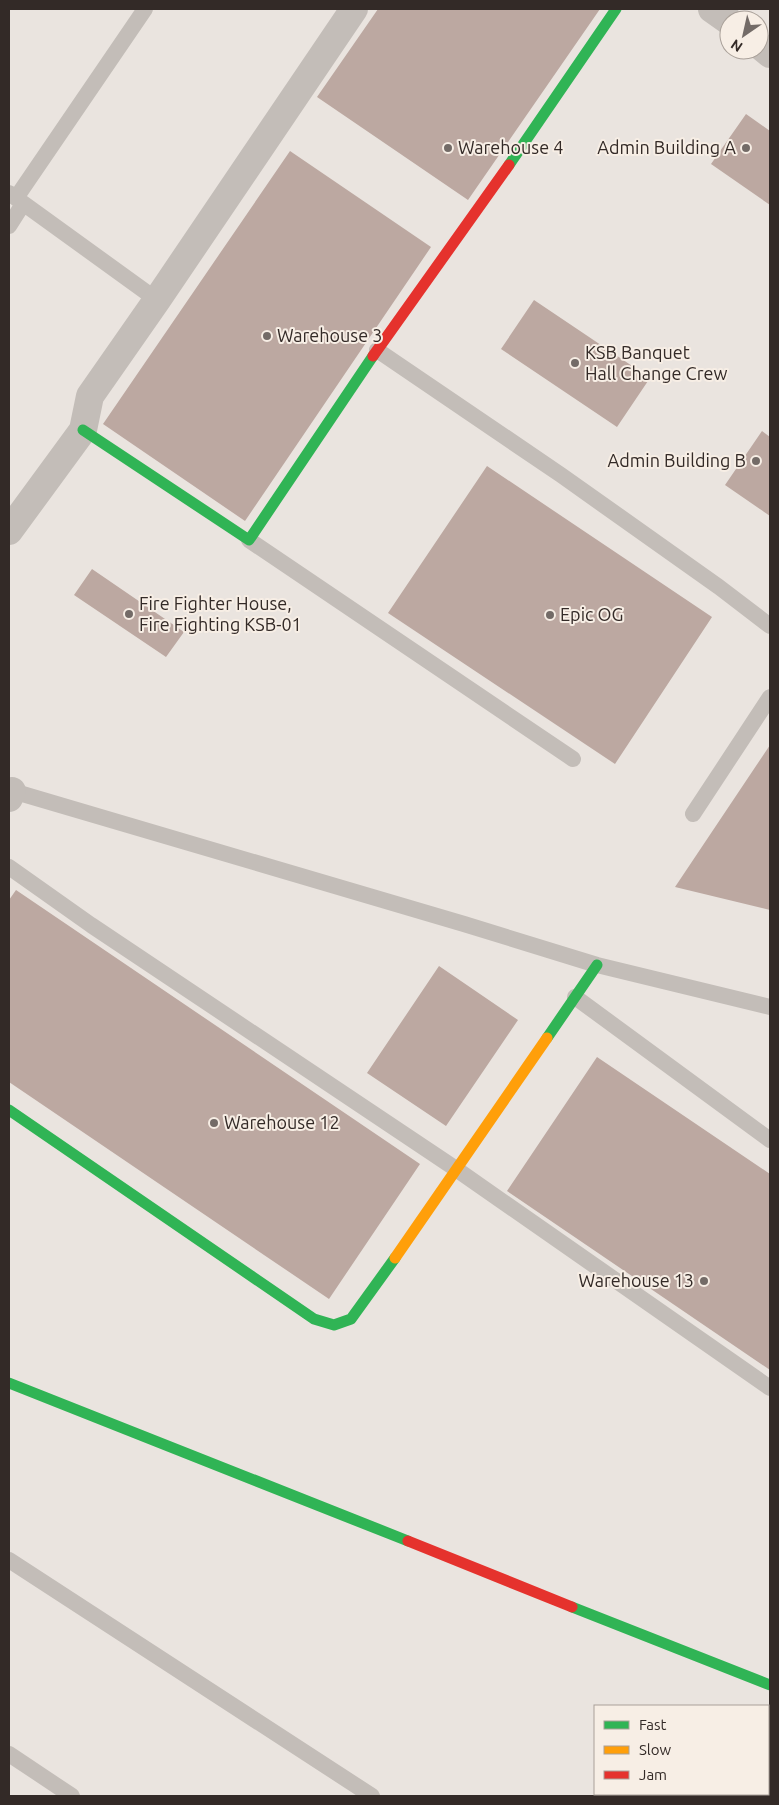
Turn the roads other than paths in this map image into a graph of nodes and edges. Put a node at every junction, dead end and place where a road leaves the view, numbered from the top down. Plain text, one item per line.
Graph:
1 (145, 9) edge
2 (354, 9) edge
3 (616, 9) edge
4 (16, 199) edge
5 (9, 226) edge
6 (157, 300) junction
7 (377, 350) junction
8 (83, 430) junction
9 (9, 531) edge
10 (249, 540) junction
11 (770, 626) edge
12 (770, 697) edge
13 (573, 759) dead end
14 (10, 793) edge
15 (693, 814) dead end
16 (9, 867) edge
17 (597, 965) junction
18 (575, 998) junction
19 (770, 1007) edge
20 (9, 1110) edge
21 (770, 1140) edge
22 (456, 1169) junction
23 (9, 1383) edge
24 (770, 1388) edge
25 (9, 1560) edge
26 (770, 1685) edge
27 (9, 1754) edge
28 (72, 1796) edge
29 (372, 1796) edge

1 - 4 lane
2 - 6 street
3 - 7 street
4 - 5 lane
4 - 6 lane
6 - 8 street
7 - 10 street
7 - 11 lane
8 - 9 street
8 - 10 street
10 - 13 lane
12 - 15 lane
14 - 17 lane
16 - 22 lane
17 - 18 street
17 - 19 lane
18 - 21 lane
18 - 22 street
20 - 22 street
22 - 24 lane
23 - 26 street
25 - 29 lane
27 - 28 lane

